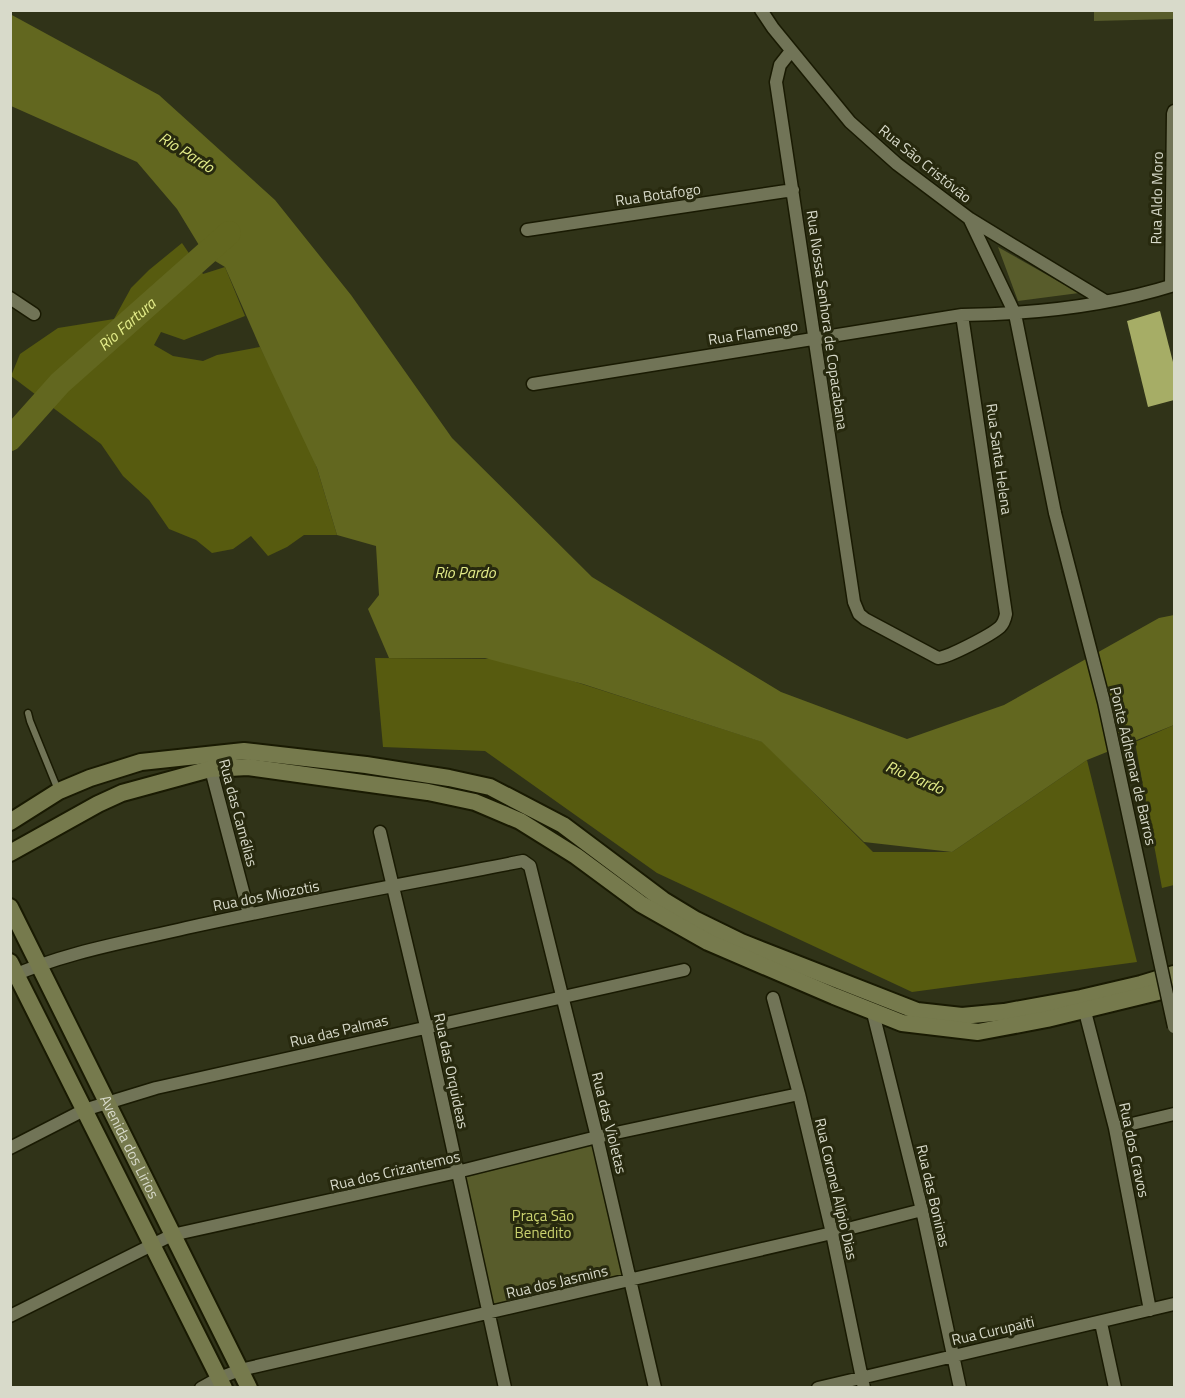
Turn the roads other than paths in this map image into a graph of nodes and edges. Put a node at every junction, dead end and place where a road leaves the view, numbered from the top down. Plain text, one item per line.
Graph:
1 (761, 10) edge
2 (791, 51) junction
3 (1174, 111) edge
4 (793, 190) junction
5 (970, 219) junction
6 (527, 230) dead end
7 (1173, 286) edge
8 (10, 298) edge
9 (1105, 301) junction
10 (34, 314) dead end
11 (1015, 314) junction
12 (962, 315) junction
13 (814, 338) junction
14 (533, 384) dead end
15 (853, 598) joint
16 (28, 713) dead end
17 (209, 761) junction
18 (59, 791) junction
19 (10, 822) edge
20 (380, 832) dead end
21 (10, 853) edge
22 (530, 866) joint
23 (393, 886) junction
24 (10, 907) edge
25 (249, 914) junction
26 (39, 964) junction
27 (684, 970) dead end
28 (12, 971) edge
29 (1174, 974) edge
30 (1174, 988) edge
31 (563, 996) junction
32 (773, 998) dead end
33 (1083, 1004) junction
34 (873, 1013) junction
35 (426, 1026) junction
36 (1174, 1027) edge
37 (799, 1094) junction
38 (108, 1102) junction
39 (84, 1110) junction
40 (1174, 1114) edge
41 (1115, 1128) junction
42 (597, 1137) junction
43 (10, 1148) edge
44 (457, 1172) junction
45 (922, 1210) junction
46 (832, 1233) junction
47 (172, 1235) junction
48 (153, 1245) junction
49 (631, 1280) junction
50 (1174, 1304) edge
51 (1150, 1310) junction
52 (490, 1313) junction
53 (10, 1316) edge
54 (1101, 1323) junction
55 (953, 1355) junction
56 (240, 1370) junction
57 (863, 1382) edge
58 (222, 1383) edge
59 (201, 1388) edge
60 (249, 1388) edge
61 (505, 1388) edge
62 (655, 1388) edge
63 (818, 1388) edge
64 (960, 1388) edge
65 (1115, 1388) edge

1 - 2 street, Rua São Cristóvão
2 - 4 street, Rua Nossa Senhora de Copacabana
2 - 5 street, Rua São Cristóvão
3 - 7 street, Rua Aldo Moro
4 - 6 street, Rua Botafogo
4 - 13 street, Rua Nossa Senhora de Copacabana
5 - 9 street, Rua São Cristóvão
5 - 11 street, Ponte Adhemar de Barros
7 - 9 street, Rua Flamengo
8 - 10 street
9 - 11 street, Rua Flamengo
11 - 12 street, Rua Flamengo
11 - 36 street, Ponte Adhemar de Barros, bridge
12 - 13 street, Rua Flamengo
12 - 15 street, Rua Santa Helena
13 - 14 street, Rua Flamengo
13 - 15 street, Rua Nossa Senhora de Copacabana
16 - 18 lane
17 - 18 main road
17 - 21 main road
17 - 25 street, Rua das Camélias
17 - 33 main road
17 - 34 main road
18 - 19 main road
20 - 23 street, Rua das Orquideas
22 - 23 street, Rua dos Miozotis
22 - 31 street, Rua das Violetas
23 - 25 street, Rua dos Miozotis
23 - 35 street, Rua das Orquideas
24 - 26 main road, Avenida dos Lirios
25 - 26 street, Rua dos Miozotis
26 - 28 street, Rua dos Miozotis
26 - 38 main road, Avenida dos Lirios
27 - 31 street, Rua das Palmas
28 - 39 main road, Avenida dos Lirios
29 - 33 main road
30 - 33 main road
31 - 35 street, Rua das Palmas
31 - 42 street, Rua das Violetas
32 - 37 street, Rua Coronel Alípio Dias
33 - 34 main road
33 - 41 street, Rua dos Cravos
34 - 45 street, Rua das Boninas
35 - 38 street, Rua das Palmas
35 - 44 street, Rua das Orquideas
37 - 42 street, Rua dos Crizantemos
37 - 46 street, Rua Coronel Alípio Dias
38 - 39 street, Rua das Palmas
38 - 47 main road, Avenida dos Lirios
39 - 43 street, Rua das Palmas
39 - 48 main road, Avenida dos Lirios
40 - 41 street
41 - 51 street, Rua dos Cravos
42 - 44 street, Rua dos Crizantemos
42 - 49 street, Rua das Violetas
44 - 47 street, Rua dos Crizantemos
44 - 52 street, Rua das Orquideas
45 - 46 street, Rua dos Jasmins
45 - 55 street, Rua das Boninas
46 - 49 street, Rua dos Jasmins
46 - 57 street, Rua Coronel Alípio Dias
47 - 48 street, Rua dos Crizantemos
47 - 56 main road, Avenida dos Lirios
48 - 53 street, Rua dos Crizantemos
48 - 58 main road, Avenida dos Lirios
49 - 52 street, Rua dos Jasmins
49 - 62 street, Rua das Violetas
50 - 51 street, Rua Curupaiti
51 - 54 street, Rua Curupaiti
52 - 56 street, Rua dos Jasmins
52 - 61 street, Rua das Orquideas
54 - 55 street, Rua Curupaiti
54 - 65 street
55 - 57 street, Rua Curupaiti
55 - 64 street, Rua das Boninas
56 - 58 street, Rua dos Jasmins
56 - 60 main road, Avenida dos Lirios
57 - 63 street, Rua Curupaiti
58 - 59 street, Rua dos Jasmins

